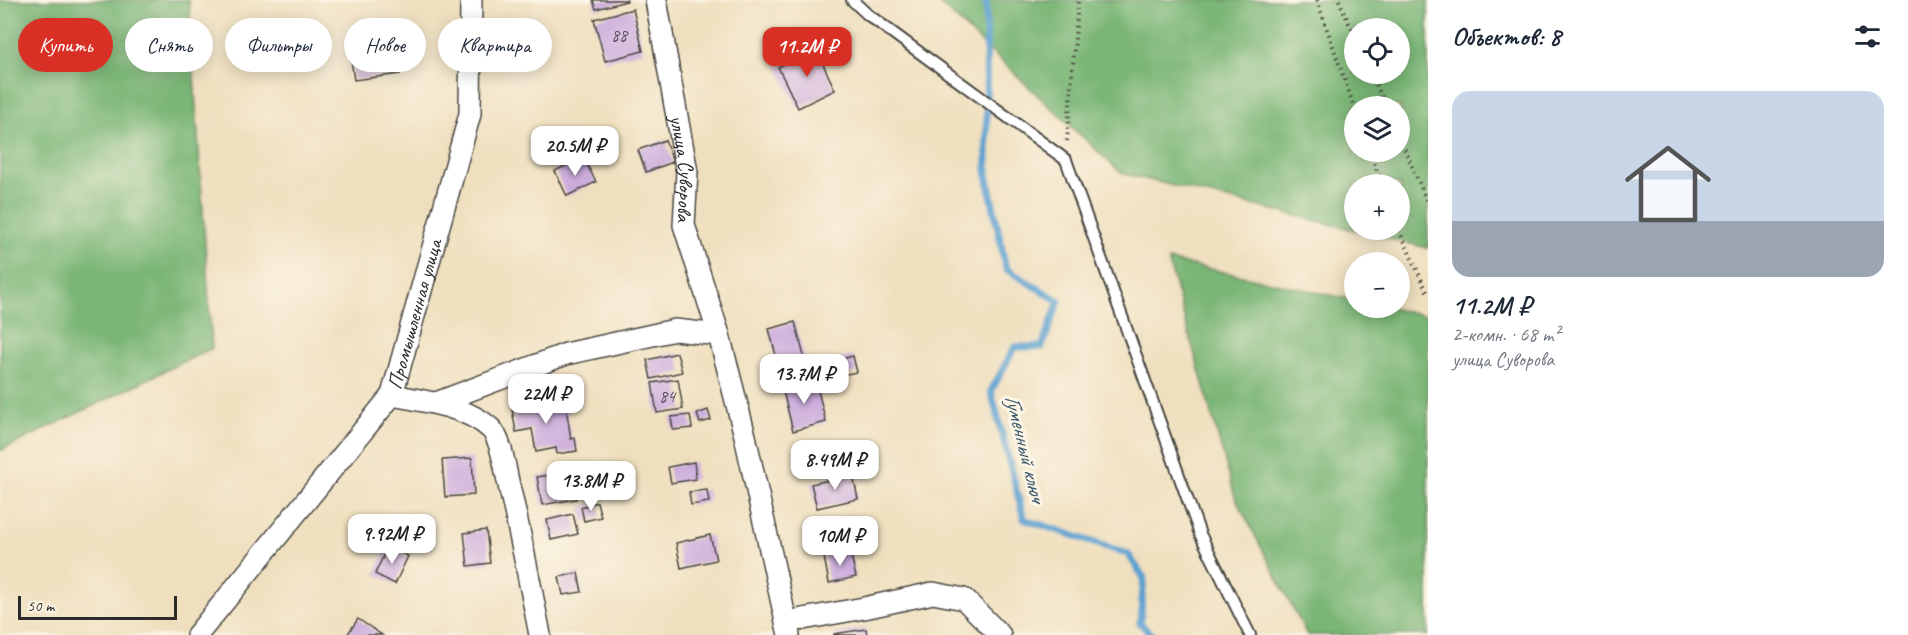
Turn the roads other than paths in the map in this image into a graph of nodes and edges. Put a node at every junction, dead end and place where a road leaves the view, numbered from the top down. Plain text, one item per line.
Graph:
1 (471, 0) edge
2 (656, 0) edge
3 (852, 0) edge
4 (719, 334) junction
5 (392, 395) junction
6 (436, 403) junction
7 (787, 628) edge
8 (196, 635) edge
9 (540, 635) edge
10 (1000, 635) edge
11 (1250, 635) edge

1 - 5 street, Промышленная улица
2 - 4 street, улица Суворова
3 - 11 lane
4 - 6 street
4 - 7 street, улица Суворова
5 - 6 street
5 - 8 street, Промышленная улица
6 - 9 street
7 - 10 street

